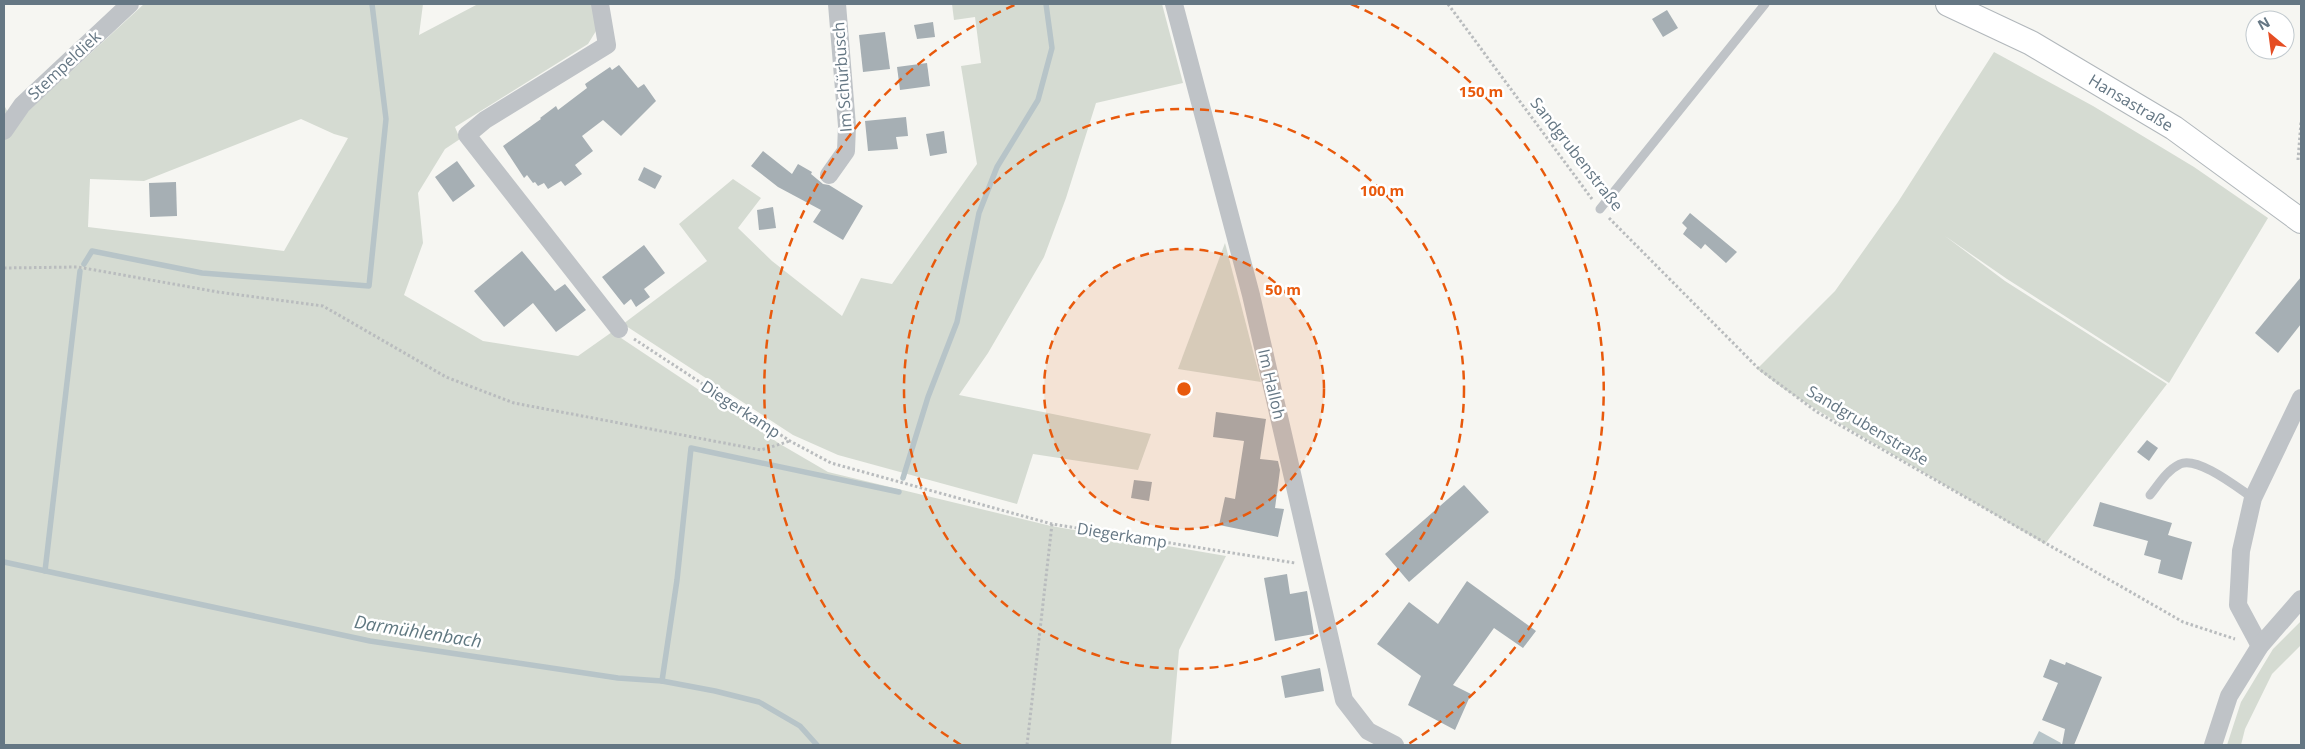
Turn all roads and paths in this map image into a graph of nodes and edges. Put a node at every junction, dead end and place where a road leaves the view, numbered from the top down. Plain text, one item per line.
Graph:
1 (130, 4) edge
2 (600, 4) edge
3 (837, 4) edge
4 (1174, 4) edge
5 (1448, 4) edge
6 (1765, 4) edge
7 (1948, 4) edge
8 (2301, 122) edge
9 (4, 131) edge
10 (2298, 160) dead end
11 (829, 175) dead end
12 (1600, 209) junction
13 (2301, 220) edge
14 (4, 268) edge
15 (619, 329) joint
16 (2301, 398) edge
17 (790, 441) junction
18 (2150, 495) dead end
19 (2253, 498) junction
20 (1052, 524) junction
21 (1315, 566) junction
22 (2301, 599) edge
23 (2260, 646) junction
24 (1027, 745) edge
25 (1395, 745) edge
26 (2213, 745) edge

1 - 9 street, Stempeldiek
2 - 15 street
3 - 11 street, Im Schürbusch
4 - 21 street, Im Halloh
5 - 12 path, Sandgrubenstraße
6 - 12 lane
7 - 13 main road, Hansastraße
8 - 10 path
12 - 23 path, Sandgrubenstraße
14 - 17 path
15 - 17 path, Diegerkamp
16 - 19 street
17 - 20 path, Diegerkamp
18 - 19 lane
19 - 23 street
20 - 21 path, Diegerkamp
20 - 24 path
21 - 25 street, Im Halloh
22 - 23 street
23 - 26 street

